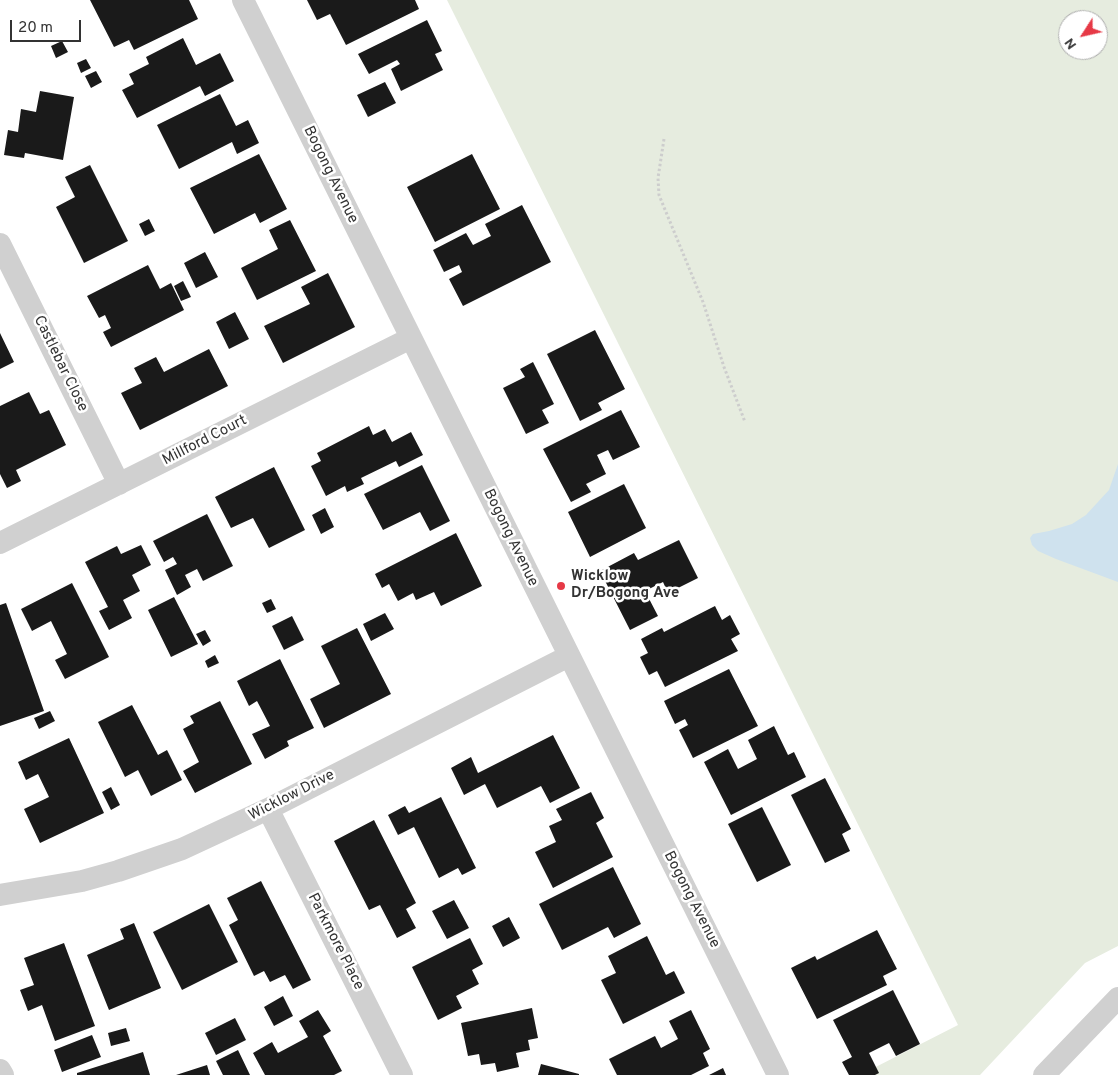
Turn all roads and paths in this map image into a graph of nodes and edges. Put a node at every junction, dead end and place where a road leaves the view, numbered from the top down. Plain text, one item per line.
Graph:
1 (243, 0) edge
2 (664, 139) dead end
3 (0, 244) edge
4 (411, 338) junction
5 (745, 422) dead end
6 (119, 484) junction
7 (0, 543) edge
8 (569, 656) junction
9 (268, 809) junction
10 (0, 895) edge
11 (1116, 1007) edge
12 (0, 1070) edge
13 (3, 1075) edge
14 (402, 1075) edge
15 (778, 1075) edge
16 (1044, 1075) edge

1 - 4 street, Bogong Avenue
2 - 5 path
3 - 6 street, Castlebar Close
4 - 6 street, Millford Court
4 - 8 street, Bogong Avenue
6 - 7 street, Millford Court
8 - 9 street, Wicklow Drive
8 - 15 street, Bogong Avenue
9 - 10 street, Wicklow Drive
9 - 14 street, Parkmore Place
11 - 16 street
12 - 13 street

